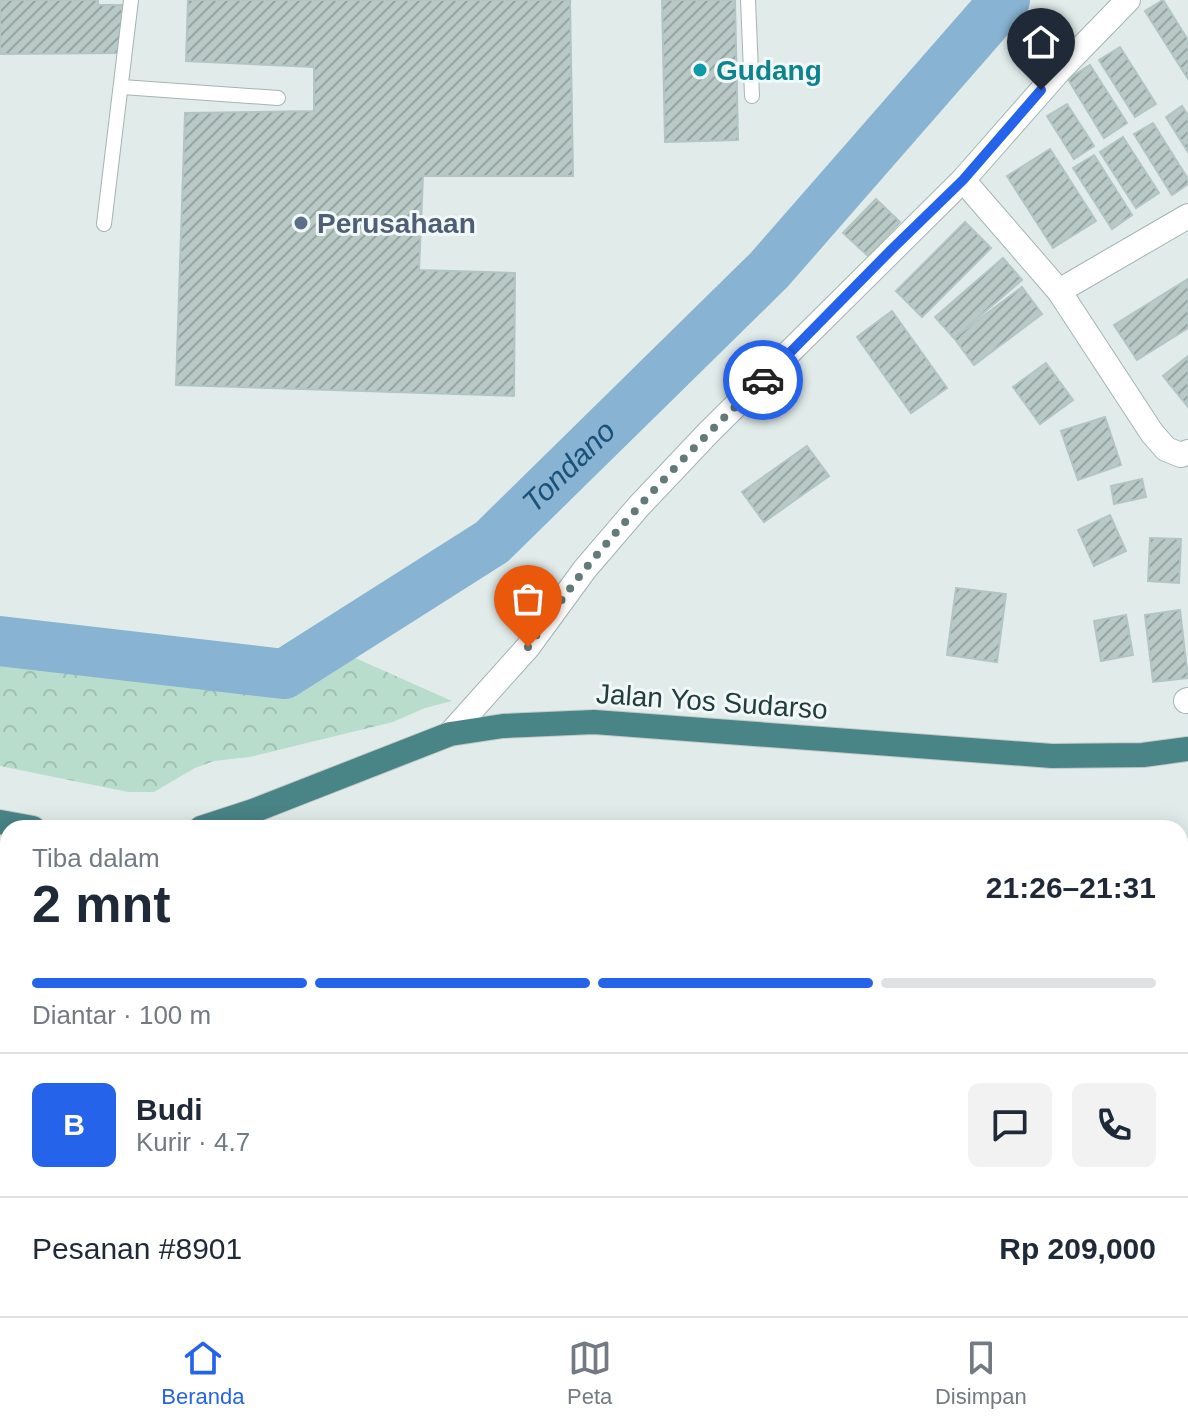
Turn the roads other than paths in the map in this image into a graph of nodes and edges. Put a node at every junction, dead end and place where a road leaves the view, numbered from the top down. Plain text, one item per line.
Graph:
1 (131, 0) edge
2 (748, 0) edge
3 (1128, 0) edge
4 (122, 87) junction
5 (752, 96) dead end
6 (278, 98) dead end
7 (963, 180) junction
8 (1188, 216) edge
9 (104, 224) dead end
10 (1059, 291) junction
11 (1188, 452) edge
12 (450, 734) junction
13 (1188, 749) edge
14 (225, 820) edge

1 - 4 lane
2 - 5 lane
3 - 7 street
4 - 6 lane
4 - 9 lane
7 - 10 street
7 - 12 street
8 - 10 street
10 - 11 street
12 - 13 highway, Jalan Yos Sudarso
12 - 14 highway, Jalan Yos Sudarso

